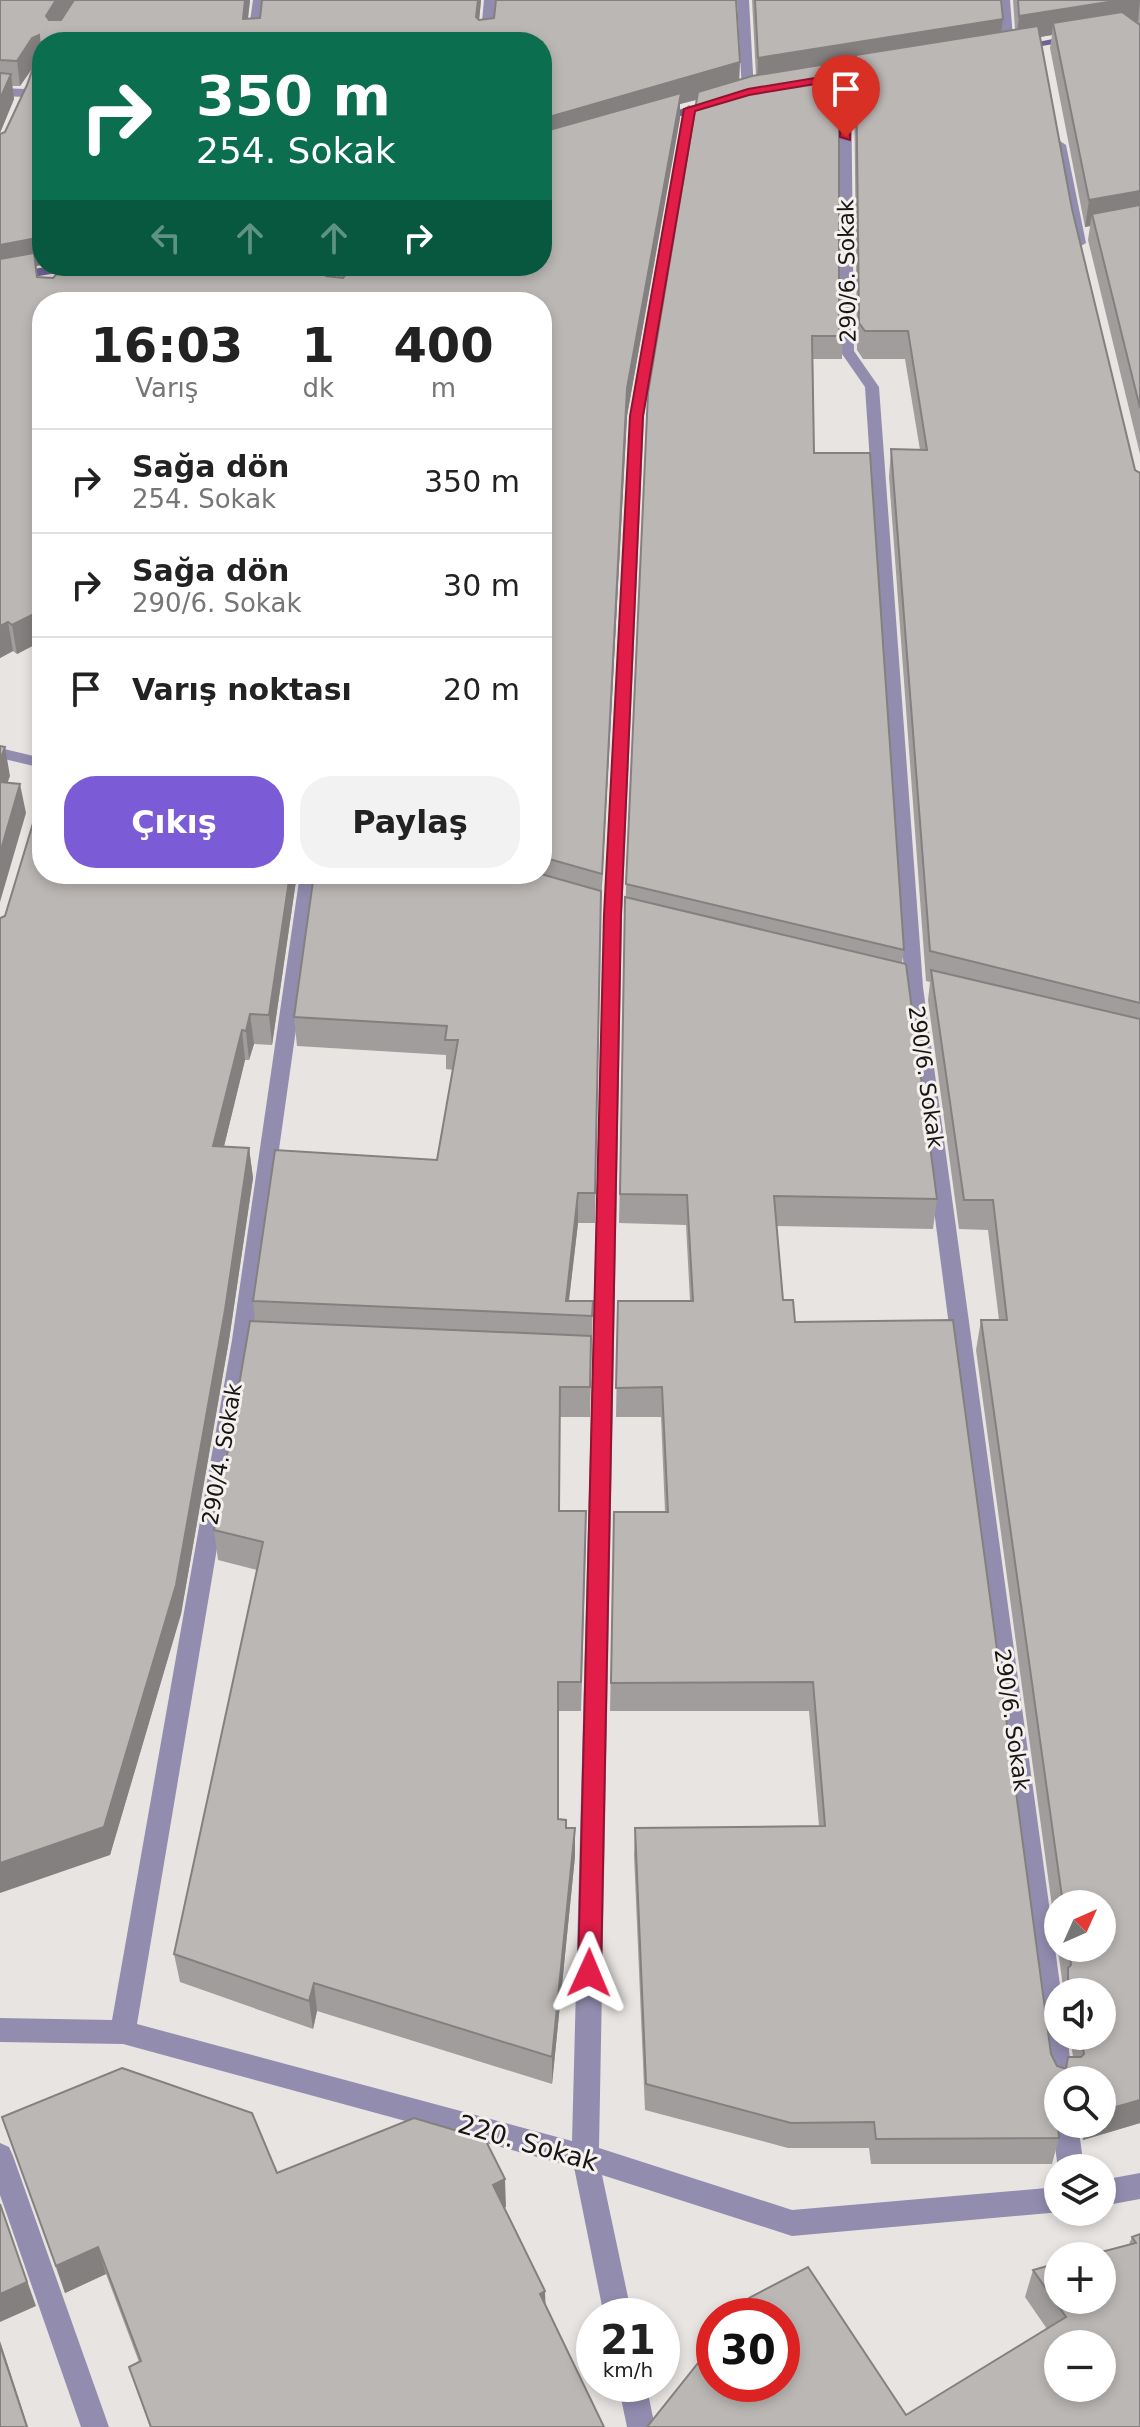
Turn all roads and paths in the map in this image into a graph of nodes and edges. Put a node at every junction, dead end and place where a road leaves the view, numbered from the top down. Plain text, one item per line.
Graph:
1 (259, 0) edge
2 (490, 0) edge
3 (743, 0) edge
4 (1004, 0) edge
5 (254, 32) edge
6 (487, 32) edge
7 (1094, 35) edge
8 (1040, 43) junction
9 (1010, 48) junction
10 (995, 51) edge
11 (1043, 58) edge
12 (890, 68) edge
13 (845, 76) junction
14 (804, 83) edge
15 (32, 84) edge
16 (762, 90) edge
17 (0, 92) edge
18 (748, 92) junction
19 (689, 109) junction
20 (645, 122) edge
21 (1057, 132) edge
22 (1093, 232) edge
23 (1077, 235) junction
24 (1081, 250) edge
25 (32, 274) edge
26 (47, 276) edge
27 (0, 279) edge
28 (48, 287) edge
29 (0, 753) edge
30 (32, 761) edge
31 (308, 884) edge
32 (0, 2030) edge
33 (123, 2032) junction
34 (1058, 2066) edge
35 (0, 2156) edge
36 (585, 2157) junction
37 (1140, 2186) edge
38 (1116, 2190) edge
39 (1044, 2201) edge
40 (614, 2298) edge
41 (636, 2402) edge
42 (95, 2427) edge
43 (641, 2427) edge

1 - 5 street
2 - 6 street
3 - 18 street
4 - 9 street
7 - 8 street
8 - 9 street
8 - 11 street
9 - 10 street
12 - 13 street
13 - 14 street
13 - 34 street, 290/6. Sokak
15 - 17 street
16 - 18 street
18 - 19 street
19 - 20 street
19 - 36 street
21 - 23 street
22 - 23 street
23 - 24 street
25 - 27 street
26 - 28 street
29 - 30 street
31 - 33 street, 290/4. Sokak
32 - 33 street, 220. Sokak
33 - 36 street, 220. Sokak
35 - 42 street
36 - 39 street, 220. Sokak
36 - 40 street
37 - 38 street
41 - 43 street

